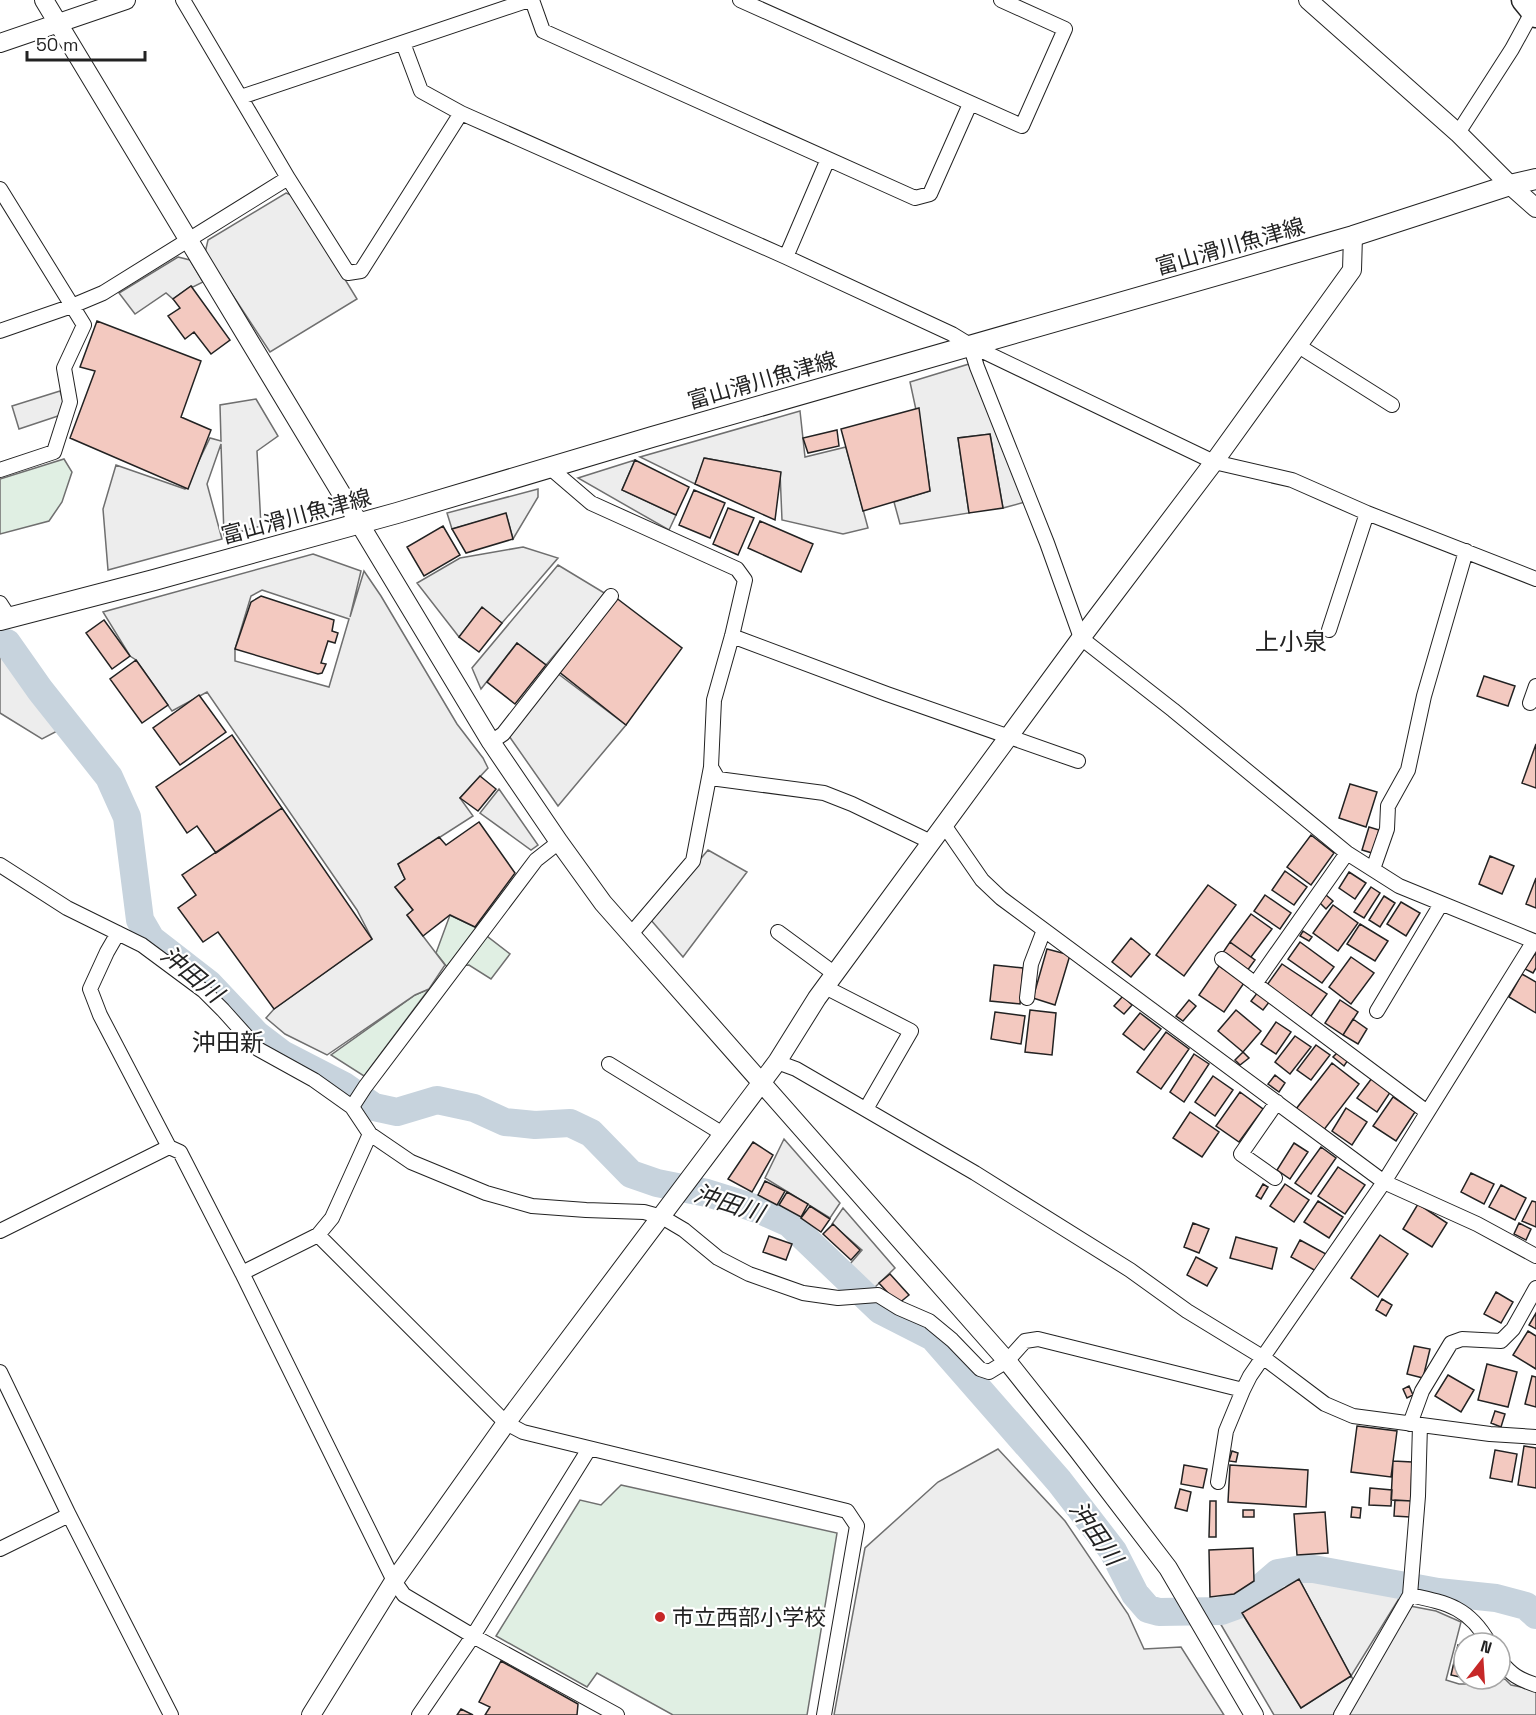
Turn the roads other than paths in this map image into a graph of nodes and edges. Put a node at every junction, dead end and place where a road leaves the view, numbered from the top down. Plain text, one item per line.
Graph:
1 (44, 0) edge
2 (126, 0) edge
3 (183, 0) edge
4 (530, 0) edge
5 (740, 0) edge
6 (1001, 0) edge
7 (1308, 0) edge
8 (1020, 4) edge
9 (1532, 8) edge
10 (58, 23) junction
11 (0, 42) edge
12 (403, 43) junction
13 (241, 98) junction
14 (970, 104) junction
15 (461, 113) junction
16 (1458, 133) junction
17 (828, 159) junction
18 (288, 178) junction
19 (1536, 179) edge
20 (1510, 186) junction
21 (1, 191) edge
22 (1536, 208) edge
23 (1353, 236) junction
24 (188, 240) junction
25 (786, 257) junction
26 (72, 306) junction
27 (0, 331) edge
28 (970, 345) junction
29 (1297, 345) junction
30 (1392, 405) dead end
31 (1214, 462) junction
32 (549, 467) junction
33 (0, 470) edge
34 (1366, 513) junction
35 (360, 524) junction
36 (1466, 551) junction
37 (1536, 579) edge
38 (611, 596) dead end
39 (3, 613) edge
40 (1329, 630) dead end
41 (732, 636) junction
42 (1081, 638) junction
43 (1536, 686) edge
44 (1530, 703) dead end
45 (1008, 738) junction
46 (491, 742) junction
47 (1078, 761) dead end
48 (711, 767) junction
49 (944, 825) junction
50 (559, 842) junction
51 (931, 843) junction
52 (1347, 853) junction
53 (0, 865) edge
54 (1372, 869) junction
55 (1441, 903) junction
56 (1044, 930) junction
57 (778, 932) dead end
58 (118, 933) junction
59 (631, 934) junction
60 (1535, 942) edge
61 (1222, 959) dead end
62 (830, 980) junction
63 (1255, 984) junction
64 (1027, 998) dead end
65 (1377, 1011) dead end
66 (777, 1062) junction
67 (609, 1064) dead end
68 (761, 1083) junction
69 (1277, 1102) junction
70 (352, 1107) junction
71 (866, 1109) junction
72 (1427, 1112) junction
73 (370, 1134) junction
74 (723, 1134) junction
75 (169, 1147) junction
76 (1275, 1178) dead end
77 (1384, 1182) junction
78 (662, 1217) junction
79 (0, 1231) edge
80 (318, 1235) junction
81 (1536, 1257) edge
82 (242, 1273) junction
83 (1536, 1288) edge
84 (1264, 1358) junction
85 (1006, 1361) junction
86 (0, 1372) edge
87 (1243, 1390) junction
88 (506, 1423) junction
89 (1415, 1425) junction
90 (1536, 1437) edge
91 (589, 1449) junction
92 (1218, 1482) dead end
93 (69, 1515) junction
94 (0, 1549) edge
95 (394, 1581) junction
96 (1410, 1595) junction
97 (1483, 1631) edge
98 (472, 1636) junction
99 (1512, 1675) edge
100 (1536, 1685) edge
101 (171, 1715) edge
102 (311, 1715) edge
103 (419, 1715) edge
104 (618, 1715) edge
105 (824, 1715) edge
106 (1254, 1715) edge
107 (1341, 1715) edge

1 - 10 street
2 - 10 street
3 - 13 street
4 - 12 street
4 - 17 street
5 - 14 street
6 - 8 street
7 - 16 street
8 - 14 street
9 - 16 street
10 - 11 street
10 - 24 street
12 - 13 street
12 - 15 street
13 - 18 street
14 - 17 street
15 - 18 street
15 - 25 street
16 - 20 street
17 - 25 street
18 - 24 street
19 - 20 main road, 富山滑川魚津線
20 - 22 street
20 - 23 main road, 富山滑川魚津線
21 - 26 street
23 - 28 main road, 富山滑川魚津線
23 - 29 street
24 - 26 street
24 - 35 street
25 - 28 street
26 - 27 street
26 - 33 street
28 - 31 street
28 - 32 main road, 富山滑川魚津線
28 - 42 street
29 - 30 street
29 - 31 street
31 - 34 street
31 - 42 street
32 - 35 main road, 富山滑川魚津線
32 - 41 street
34 - 36 street
34 - 40 street
35 - 39 main road, 富山滑川魚津線
35 - 46 street
36 - 37 street
36 - 54 street
38 - 46 street
41 - 45 street
41 - 48 street
42 - 45 street
42 - 52 street
43 - 44 street
45 - 47 street
45 - 49 street
46 - 50 street
48 - 51 street
48 - 59 street
49 - 51 street
49 - 56 street
50 - 59 street
50 - 70 street
51 - 62 street
52 - 54 street
52 - 63 street
53 - 58 street
54 - 55 street
55 - 60 street
55 - 65 street
56 - 64 street
56 - 69 street
57 - 62 street
58 - 70 street
58 - 75 street
59 - 68 street
60 - 72 street
61 - 63 street
62 - 66 street
62 - 71 street
63 - 72 street
66 - 68 street
66 - 71 street
67 - 74 street
68 - 74 street
68 - 85 street
69 - 76 street
69 - 77 street
70 - 73 street
71 - 84 street
72 - 77 street
73 - 78 street
73 - 80 street
74 - 78 street
75 - 79 street
75 - 82 street
77 - 81 street
77 - 84 street
78 - 85 street
78 - 88 street
80 - 82 street
80 - 88 street
82 - 95 street
83 - 89 street
84 - 87 street
84 - 89 street
85 - 87 street
85 - 106 street
86 - 93 street
87 - 92 street
88 - 91 street
88 - 95 street
89 - 90 street
89 - 96 street
91 - 98 street
91 - 105 street
93 - 94 street
93 - 101 street
95 - 98 street
95 - 102 street
96 - 97 street
96 - 107 street
98 - 103 street
98 - 104 street
99 - 100 street

